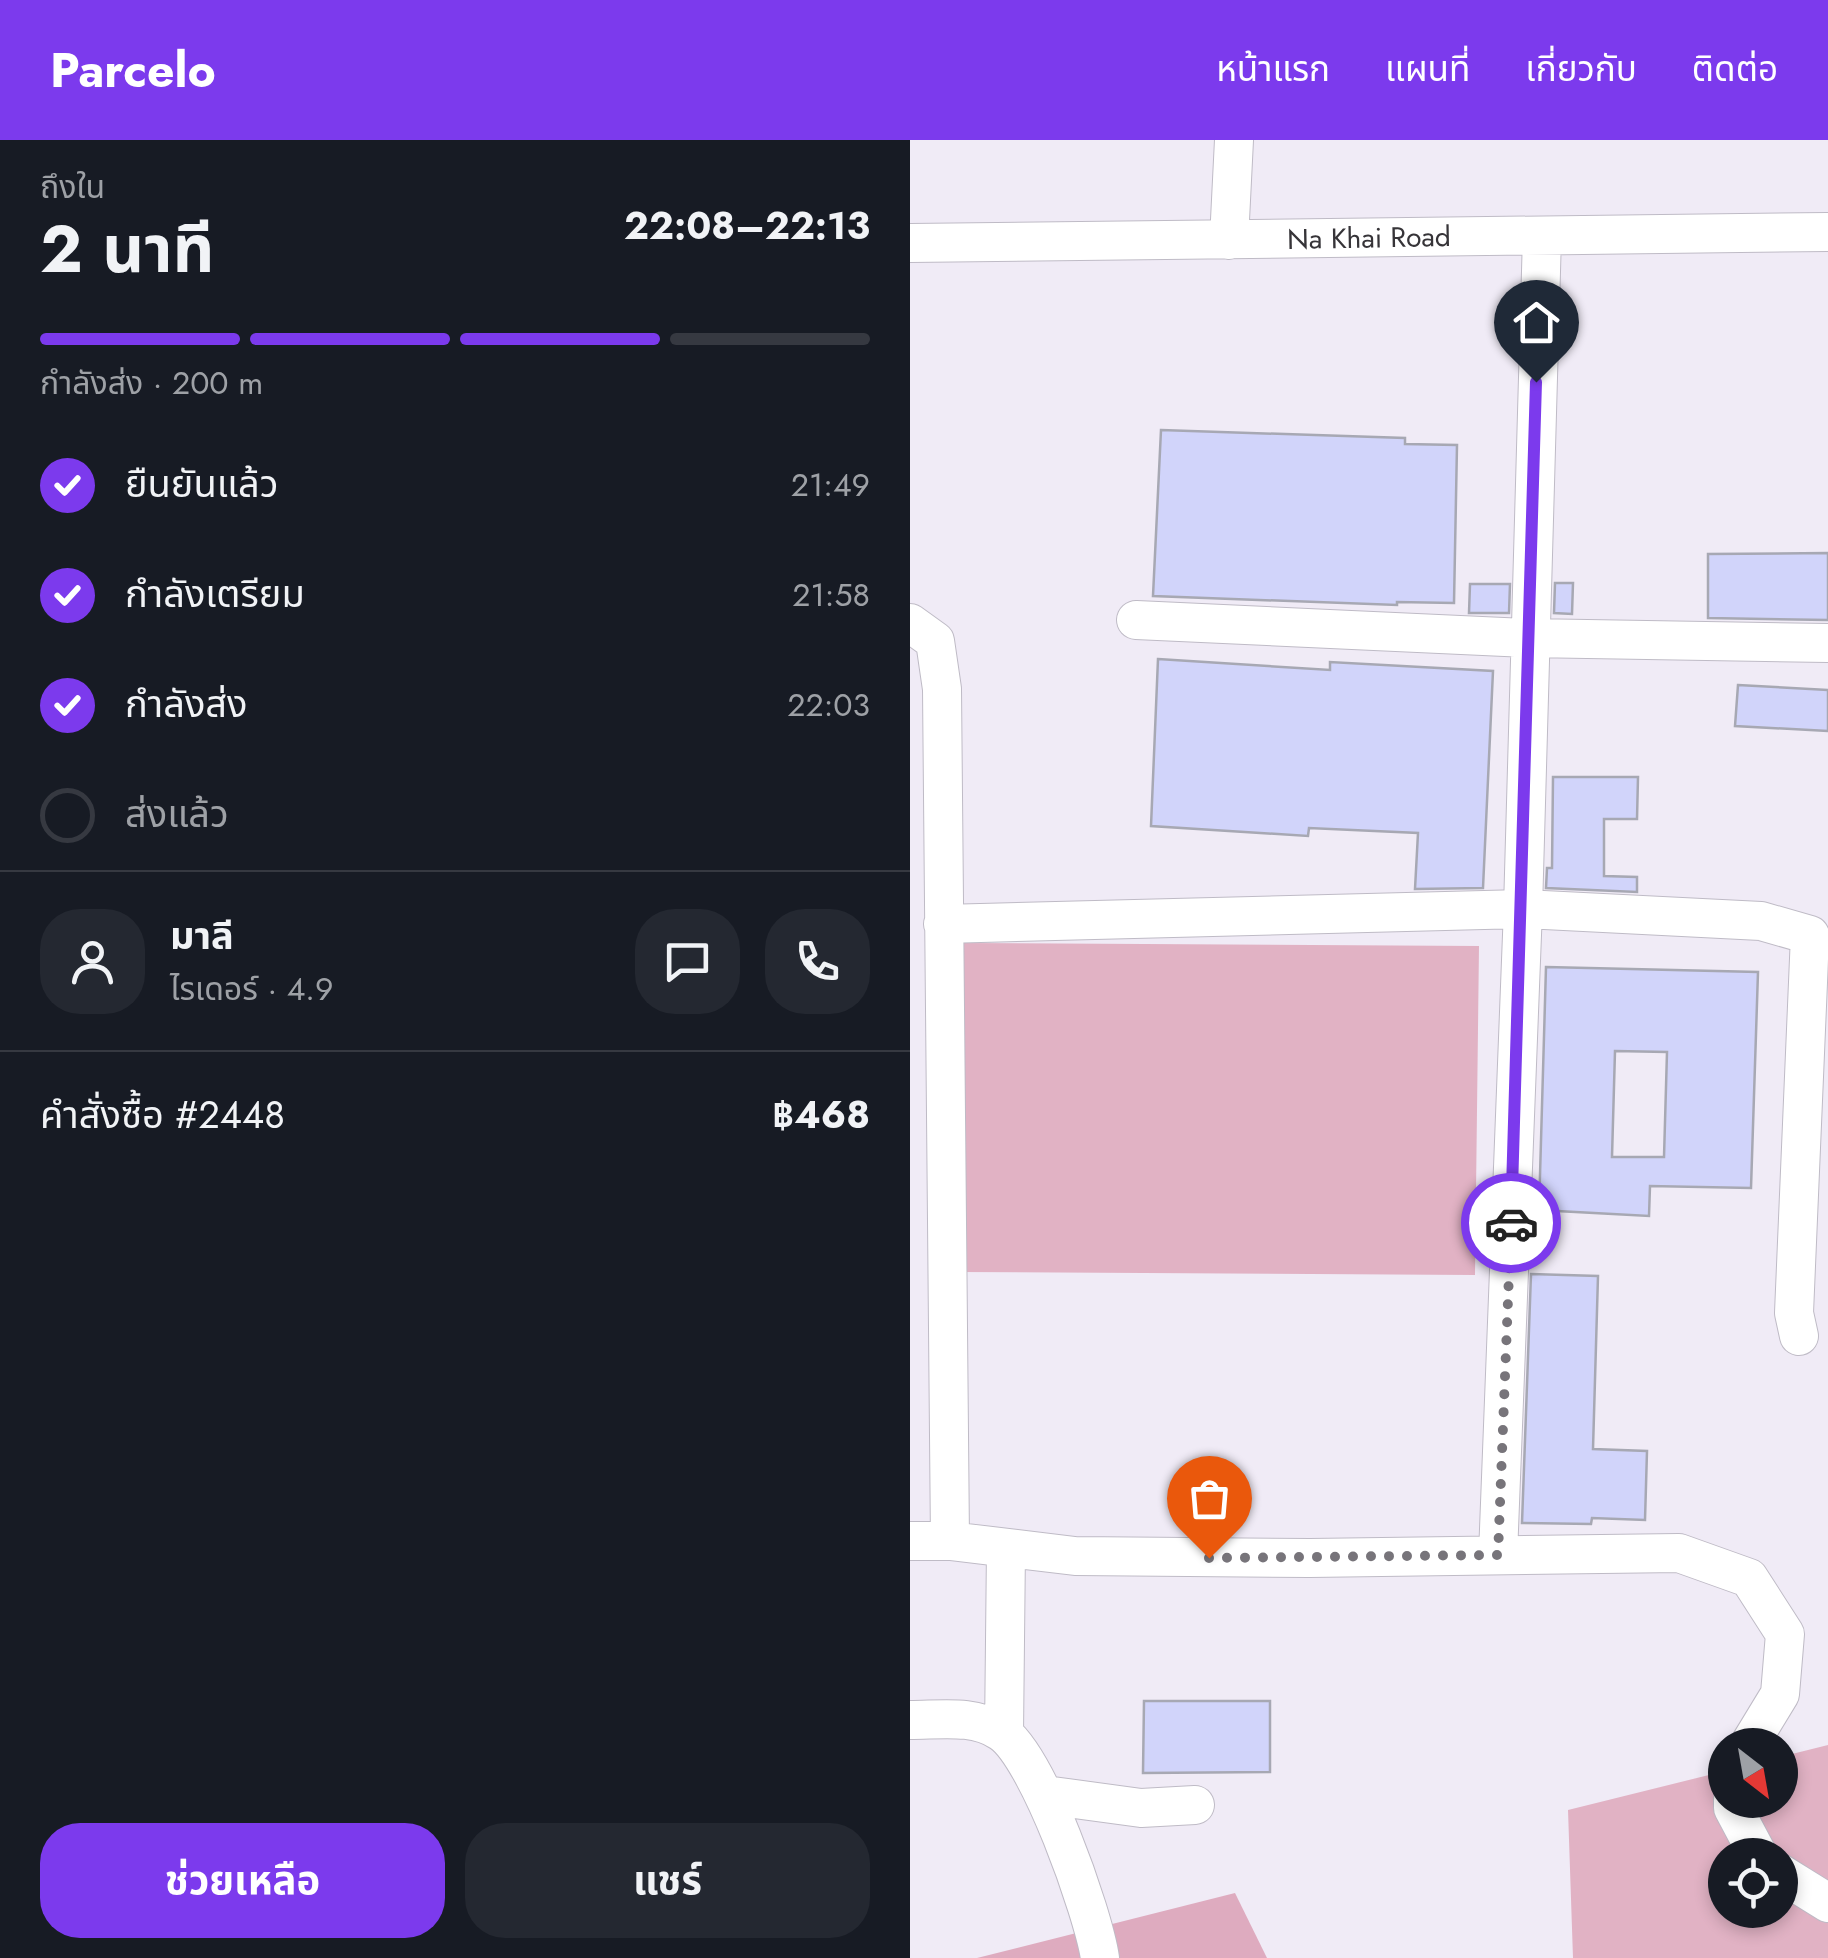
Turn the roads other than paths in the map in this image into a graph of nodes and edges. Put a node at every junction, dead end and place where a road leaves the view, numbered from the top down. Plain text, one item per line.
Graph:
1 (1234, 140) edge
2 (1828, 232) edge
3 (1542, 236) junction
4 (1229, 240) junction
5 (910, 243) edge
6 (1136, 620) dead end
7 (910, 624) edge
8 (1528, 638) junction
9 (1828, 643) edge
10 (1523, 908) junction
11 (943, 924) junction
12 (1799, 1336) dead end
13 (910, 1540) edge
14 (950, 1541) junction
15 (1006, 1548) junction
16 (1498, 1555) junction
17 (910, 1720) edge
18 (1759, 1728) edge
19 (1004, 1734) junction
20 (1045, 1795) junction
21 (1195, 1805) dead end
22 (1798, 1884) edge
23 (1828, 1903) edge
24 (1100, 1958) edge

1 - 4 street
2 - 3 street, Na Khai Road
3 - 4 street, Na Khai Road
3 - 8 street
4 - 5 street, Na Khai Road
6 - 8 street
7 - 11 street
8 - 9 street
8 - 10 street
10 - 11 street
10 - 12 street
10 - 16 street
11 - 14 street
13 - 14 street
14 - 15 street
15 - 16 street
15 - 19 street
16 - 18 street
17 - 19 street
19 - 20 street
20 - 21 street
20 - 24 street
22 - 23 street

